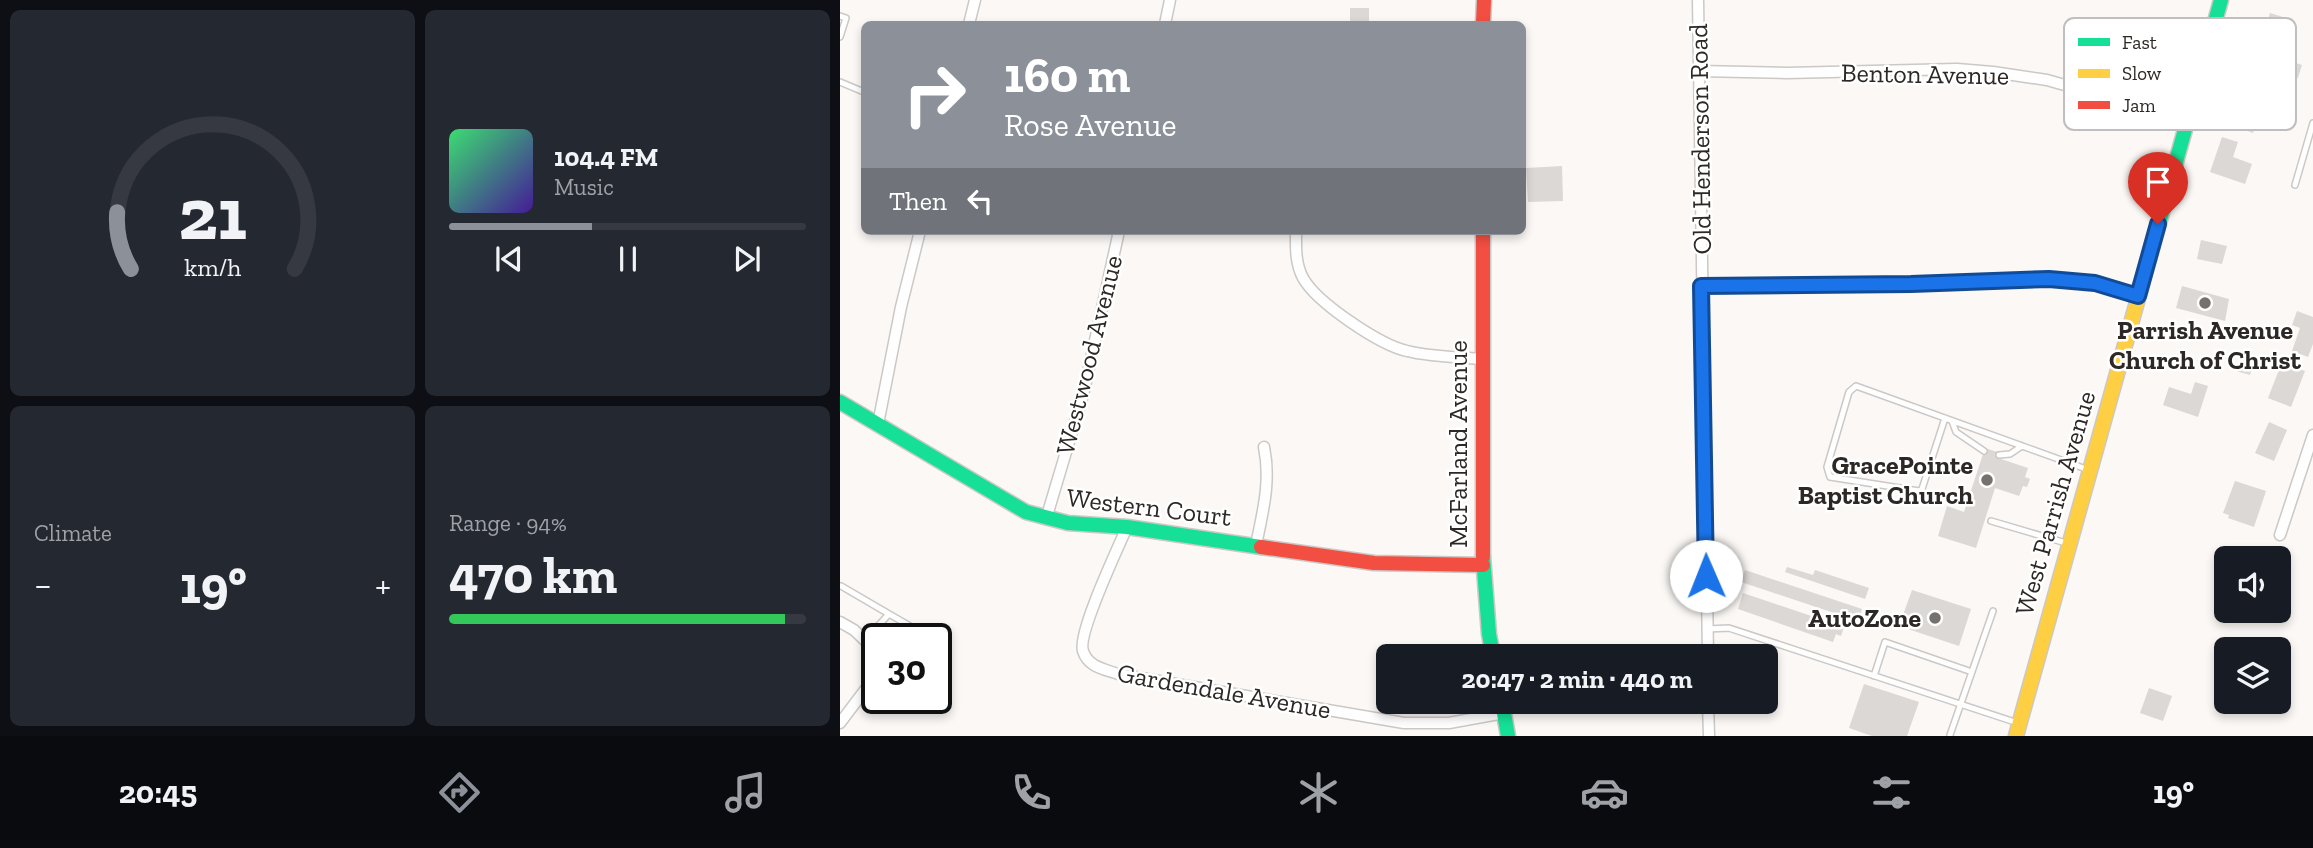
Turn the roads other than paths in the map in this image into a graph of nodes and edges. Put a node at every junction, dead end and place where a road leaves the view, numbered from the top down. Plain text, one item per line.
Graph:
1 (975, 0) edge
2 (1170, 0) edge
3 (1484, 0) edge
4 (1699, 0) edge
5 (2221, 0) edge
6 (840, 16) edge
7 (2216, 18) edge
8 (970, 21) edge
9 (1166, 21) edge
10 (1483, 21) edge
11 (840, 37) edge
12 (1699, 71) junction
13 (840, 82) edge
14 (2064, 85) edge
15 (861, 91) edge
16 (2313, 123) edge
17 (2185, 130) edge
18 (2295, 185) dead end
19 (919, 235) edge
20 (1118, 235) edge
21 (1296, 235) edge
22 (1483, 235) edge
23 (1701, 286) junction
24 (2138, 296) junction
25 (1482, 359) junction
26 (840, 402) edge
27 (1945, 418) junction
28 (1952, 421) junction
29 (878, 424) junction
30 (2313, 435) edge
31 (2022, 446) junction
32 (1264, 447) dead end
33 (1984, 451) dead end
34 (1999, 455) dead end
35 (2089, 471) junction
36 (1046, 519) junction
37 (1991, 521) dead end
38 (1127, 527) junction
39 (2280, 535) dead end
40 (2069, 543) junction
41 (1256, 545) junction
42 (1483, 565) junction
43 (841, 586) edge
44 (1993, 611) dead end
45 (889, 614) junction
46 (840, 622) edge
47 (881, 623) edge
48 (905, 623) edge
49 (1707, 629) junction
50 (861, 636) edge
51 (1491, 644) edge
52 (1708, 644) edge
53 (1972, 672) junction
54 (1874, 676) junction
55 (861, 695) edge
56 (1961, 705) junction
57 (1482, 714) edge
58 (1504, 714) edge
59 (1709, 714) edge
60 (840, 723) edge
61 (2018, 730) edge
62 (1950, 735) edge
63 (1508, 736) edge
64 (1709, 736) edge

1 - 8 street
2 - 9 street
3 - 10 street
4 - 12 street, Old Henderson Road
5 - 7 street, West Parrish Avenue
6 - 11 lane
12 - 14 street, Benton Avenue
12 - 23 street, Old Henderson Road
13 - 15 lane
16 - 18 lane
17 - 24 street, West Parrish Avenue
19 - 29 street
20 - 36 street, Westwood Avenue
21 - 25 street
22 - 25 street, McFarland Avenue
23 - 24 street
23 - 49 street, Old Henderson Road
24 - 35 street, West Parrish Avenue
25 - 42 street, McFarland Avenue
26 - 29 street, Western Court
27 - 27 lane
27 - 28 lane
28 - 31 lane
28 - 33 lane
29 - 36 street, Western Court
30 - 39 street
31 - 34 lane
31 - 35 lane
32 - 41 street
35 - 40 street, West Parrish Avenue
36 - 38 street, Western Court
37 - 40 lane
38 - 41 street, Western Court
38 - 57 street, Gardendale Avenue
40 - 61 street, West Parrish Avenue
41 - 42 street, Western Court
42 - 51 street, McFarland Avenue
43 - 45 lane
44 - 53 lane
45 - 47 lane
45 - 48 lane
46 - 50 street
49 - 52 street, Old Henderson Road
49 - 54 lane
53 - 54 lane
53 - 56 lane
54 - 56 lane
55 - 60 street
56 - 61 lane
56 - 62 lane
58 - 63 street
59 - 64 street

